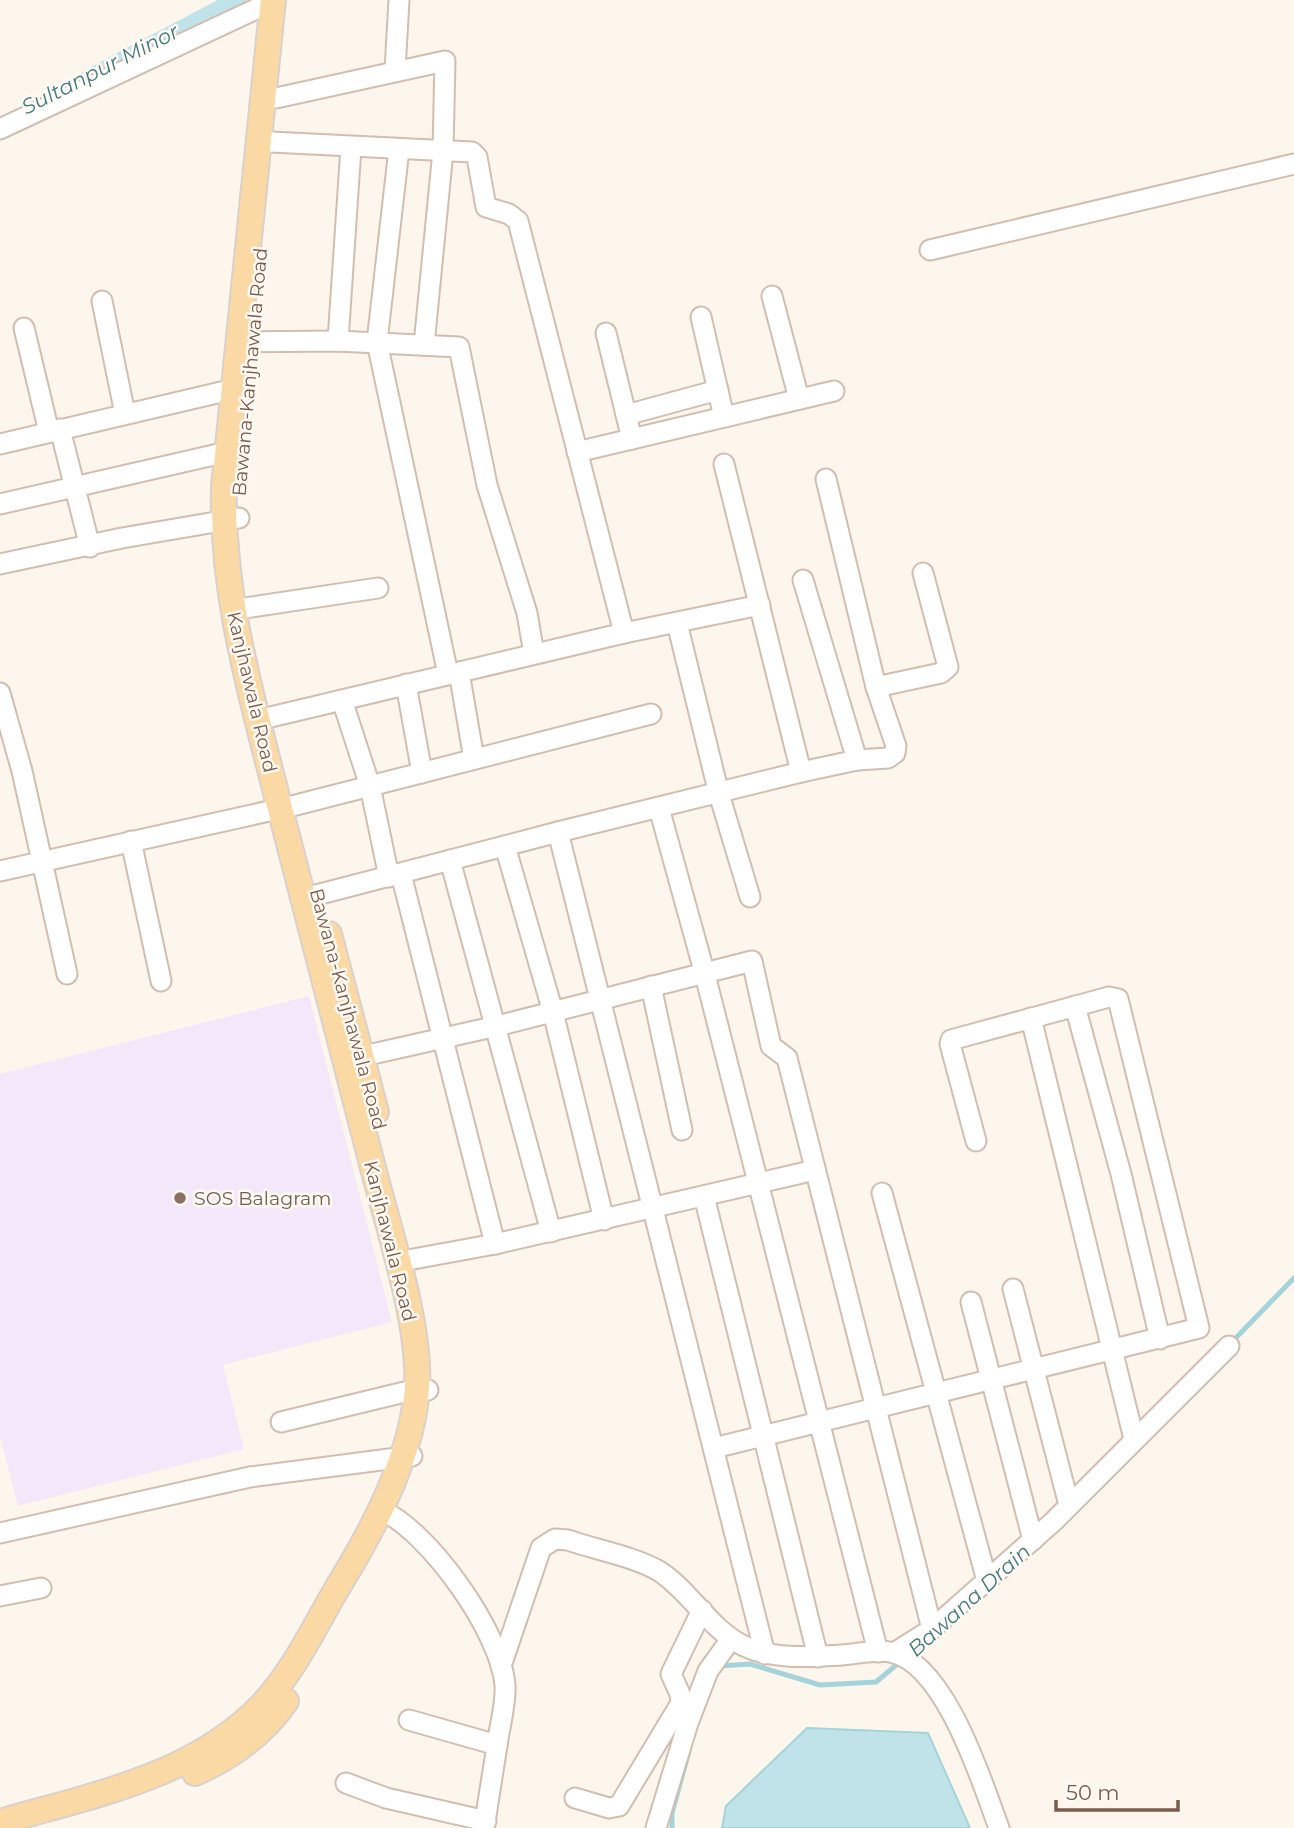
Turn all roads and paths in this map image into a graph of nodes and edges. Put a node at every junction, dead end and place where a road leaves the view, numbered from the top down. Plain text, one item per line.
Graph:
1 (278, 0) edge
2 (400, 0) edge
3 (395, 70) junction
4 (276, 98) junction
5 (0, 129) edge
6 (271, 142) junction
7 (352, 147) junction
8 (399, 149) junction
9 (443, 151) junction
10 (1294, 164) edge
11 (930, 250) dead end
12 (772, 296) dead end
13 (102, 301) dead end
14 (702, 317) dead end
15 (24, 328) dead end
16 (606, 333) dead end
17 (338, 341) junction
18 (246, 342) junction
19 (377, 342) junction
20 (424, 345) junction
21 (234, 389) junction
22 (718, 390) junction
23 (834, 391) dead end
24 (799, 399) junction
25 (125, 414) junction
26 (626, 415) junction
27 (724, 417) junction
28 (55, 430) junction
29 (632, 439) junction
30 (0, 444) edge
31 (227, 452) junction
32 (577, 452) junction
33 (724, 464) dead end
34 (826, 479) dead end
35 (75, 487) junction
36 (0, 504) edge
37 (231, 518) junction
38 (90, 547) junction
39 (0, 564) edge
40 (923, 573) dead end
41 (803, 580) dead end
42 (378, 588) dead end
43 (760, 606) junction
44 (238, 609) junction
45 (677, 623) junction
46 (624, 633) junction
47 (534, 654) junction
48 (454, 673) junction
49 (406, 684) junction
50 (876, 687) junction
51 (0, 693) edge
52 (342, 700) junction
53 (651, 714) dead end
54 (265, 718) junction
55 (474, 759) junction
56 (857, 760) junction
57 (801, 772) junction
58 (422, 773) junction
59 (370, 786) junction
60 (719, 794) junction
61 (288, 807) junction
62 (659, 808) junction
63 (558, 832) junction
64 (131, 841) junction
65 (505, 846) junction
66 (43, 860) junction
67 (450, 860) junction
68 (0, 871) edge
69 (395, 875) junction
70 (310, 897) junction
71 (750, 897) dead end
72 (704, 971) junction
73 (67, 974) dead end
74 (161, 981) dead end
75 (651, 986) junction
76 (602, 1000) junction
77 (1075, 1006) junction
78 (553, 1012) junction
79 (1031, 1017) junction
80 (498, 1026) junction
81 (443, 1038) junction
82 (353, 1058) junction
83 (682, 1130) dead end
84 (976, 1140) dead end
85 (815, 1170) junction
86 (758, 1184) junction
87 (882, 1193) dead end
88 (704, 1196) junction
89 (653, 1207) junction
90 (604, 1220) junction
91 (551, 1232) junction
92 (495, 1244) junction
93 (405, 1261) junction
94 (1013, 1289) dead end
95 (971, 1302) dead end
96 (1160, 1339) junction
97 (1229, 1346) dead end
98 (1112, 1350) junction
99 (1034, 1368) junction
100 (991, 1379) junction
101 (423, 1389) junction
102 (937, 1393) junction
103 (876, 1409) junction
104 (281, 1422) dead end
105 (819, 1423) junction
106 (764, 1436) junction
107 (1134, 1440) junction
108 (714, 1448) junction
109 (406, 1455) junction
110 (1069, 1505) junction
111 (387, 1512) junction
112 (0, 1533) edge
113 (1033, 1540) junction
114 (987, 1581) junction
115 (41, 1588) dead end
116 (0, 1596) edge
117 (702, 1610) junction
118 (932, 1629) junction
119 (731, 1639) junction
120 (765, 1654) junction
121 (891, 1654) junction
122 (818, 1657) junction
123 (501, 1667) junction
124 (409, 1720) dead end
125 (498, 1745) junction
126 (346, 1783) dead end
127 (575, 1798) dead end
128 (39, 1821) edge
129 (0, 1822) edge
130 (485, 1825) edge
131 (656, 1828) edge
132 (999, 1828) edge

1 - 4 main road, Bawana-Kanjhawala Road
1 - 5 street
1 - 18 main road, Bawana-Kanjhawala Road
2 - 3 street
3 - 4 street
3 - 9 street
4 - 6 main road, Bawana-Kanjhawala Road
6 - 7 street
6 - 18 main road, Bawana-Kanjhawala Road
7 - 8 street
7 - 17 street
8 - 9 street
8 - 19 street
9 - 20 street
9 - 32 street
10 - 11 street
12 - 24 street
13 - 25 street
14 - 22 street
15 - 28 street
16 - 26 street
17 - 18 street
17 - 19 street
18 - 21 main road
18 - 37 main road, Bawana-Kanjhawala Road
19 - 20 street
19 - 48 street
20 - 47 street
21 - 25 street
21 - 31 main road
22 - 26 street
22 - 27 street
23 - 24 street
24 - 27 street
25 - 28 street
26 - 29 street
27 - 29 street
28 - 30 street
28 - 35 street
29 - 32 street
31 - 35 street
31 - 37 main road
32 - 46 street
33 - 43 street
34 - 50 street
35 - 36 street
35 - 38 street
37 - 38 street
37 - 44 main road, Bawana-Kanjhawala Road
38 - 39 street
40 - 50 street
41 - 56 street
42 - 44 street
43 - 45 street
43 - 57 street
44 - 54 main road, Bawana-Kanjhawala Road
45 - 46 street
45 - 60 street
46 - 47 street
47 - 48 street
48 - 49 street
48 - 55 street
49 - 52 street
49 - 58 street
50 - 56 street
51 - 66 street
52 - 54 street
52 - 59 street
53 - 55 street
54 - 61 main road, Bawana-Kanjhawala Road
55 - 58 street
56 - 57 street
57 - 60 street
58 - 59 street
59 - 61 street
59 - 69 street
60 - 62 street
60 - 71 street
61 - 64 street
61 - 70 main road, Bawana-Kanjhawala Road
62 - 63 street
62 - 72 street
63 - 65 street
63 - 76 street
64 - 66 street
64 - 74 street
65 - 67 street
65 - 78 street
66 - 68 street
66 - 73 street
67 - 69 street
67 - 80 street
69 - 70 street
69 - 81 street
70 - 82 main road, Bawana-Kanjhawala Road
72 - 75 street
72 - 85 street
72 - 86 street
75 - 76 street
75 - 83 street
76 - 78 street
76 - 89 street
77 - 79 street
77 - 96 street
77 - 96 street
78 - 80 street
78 - 90 street
79 - 84 street
79 - 98 street
80 - 81 street
80 - 91 street
81 - 82 street
81 - 92 street
82 - 93 main road, Bawana-Kanjhawala Road
85 - 86 street
85 - 103 street
86 - 88 street
86 - 105 street
87 - 102 street
88 - 89 street
88 - 106 street
89 - 90 street
89 - 108 street
90 - 91 street
91 - 92 street
92 - 93 street
93 - 101 main road, Bawana-Kanjhawala Road
94 - 99 street
95 - 100 street
96 - 98 street
97 - 107 street
98 - 99 street
98 - 107 street
99 - 100 street
99 - 110 street
100 - 102 street
100 - 113 street
101 - 104 street
101 - 109 main road, Bawana-Kanjhawala Road
102 - 103 street
102 - 114 street
103 - 105 street
103 - 118 street
105 - 106 street
105 - 121 street
106 - 108 street
106 - 122 street
107 - 110 street
108 - 120 street
109 - 111 main road, Bawana-Kanjhawala Road
109 - 112 street
110 - 113 street
111 - 123 street
111 - 128 main road, Bawana-Kanjhawala Road
113 - 114 street
114 - 118 street
115 - 116 street
117 - 119 street
117 - 123 street
117 - 127 street
118 - 121 street
119 - 120 street
119 - 131 street
120 - 122 street
121 - 122 street
121 - 132 street
123 - 125 street
124 - 125 street
125 - 130 street
126 - 130 street
128 - 129 main road

